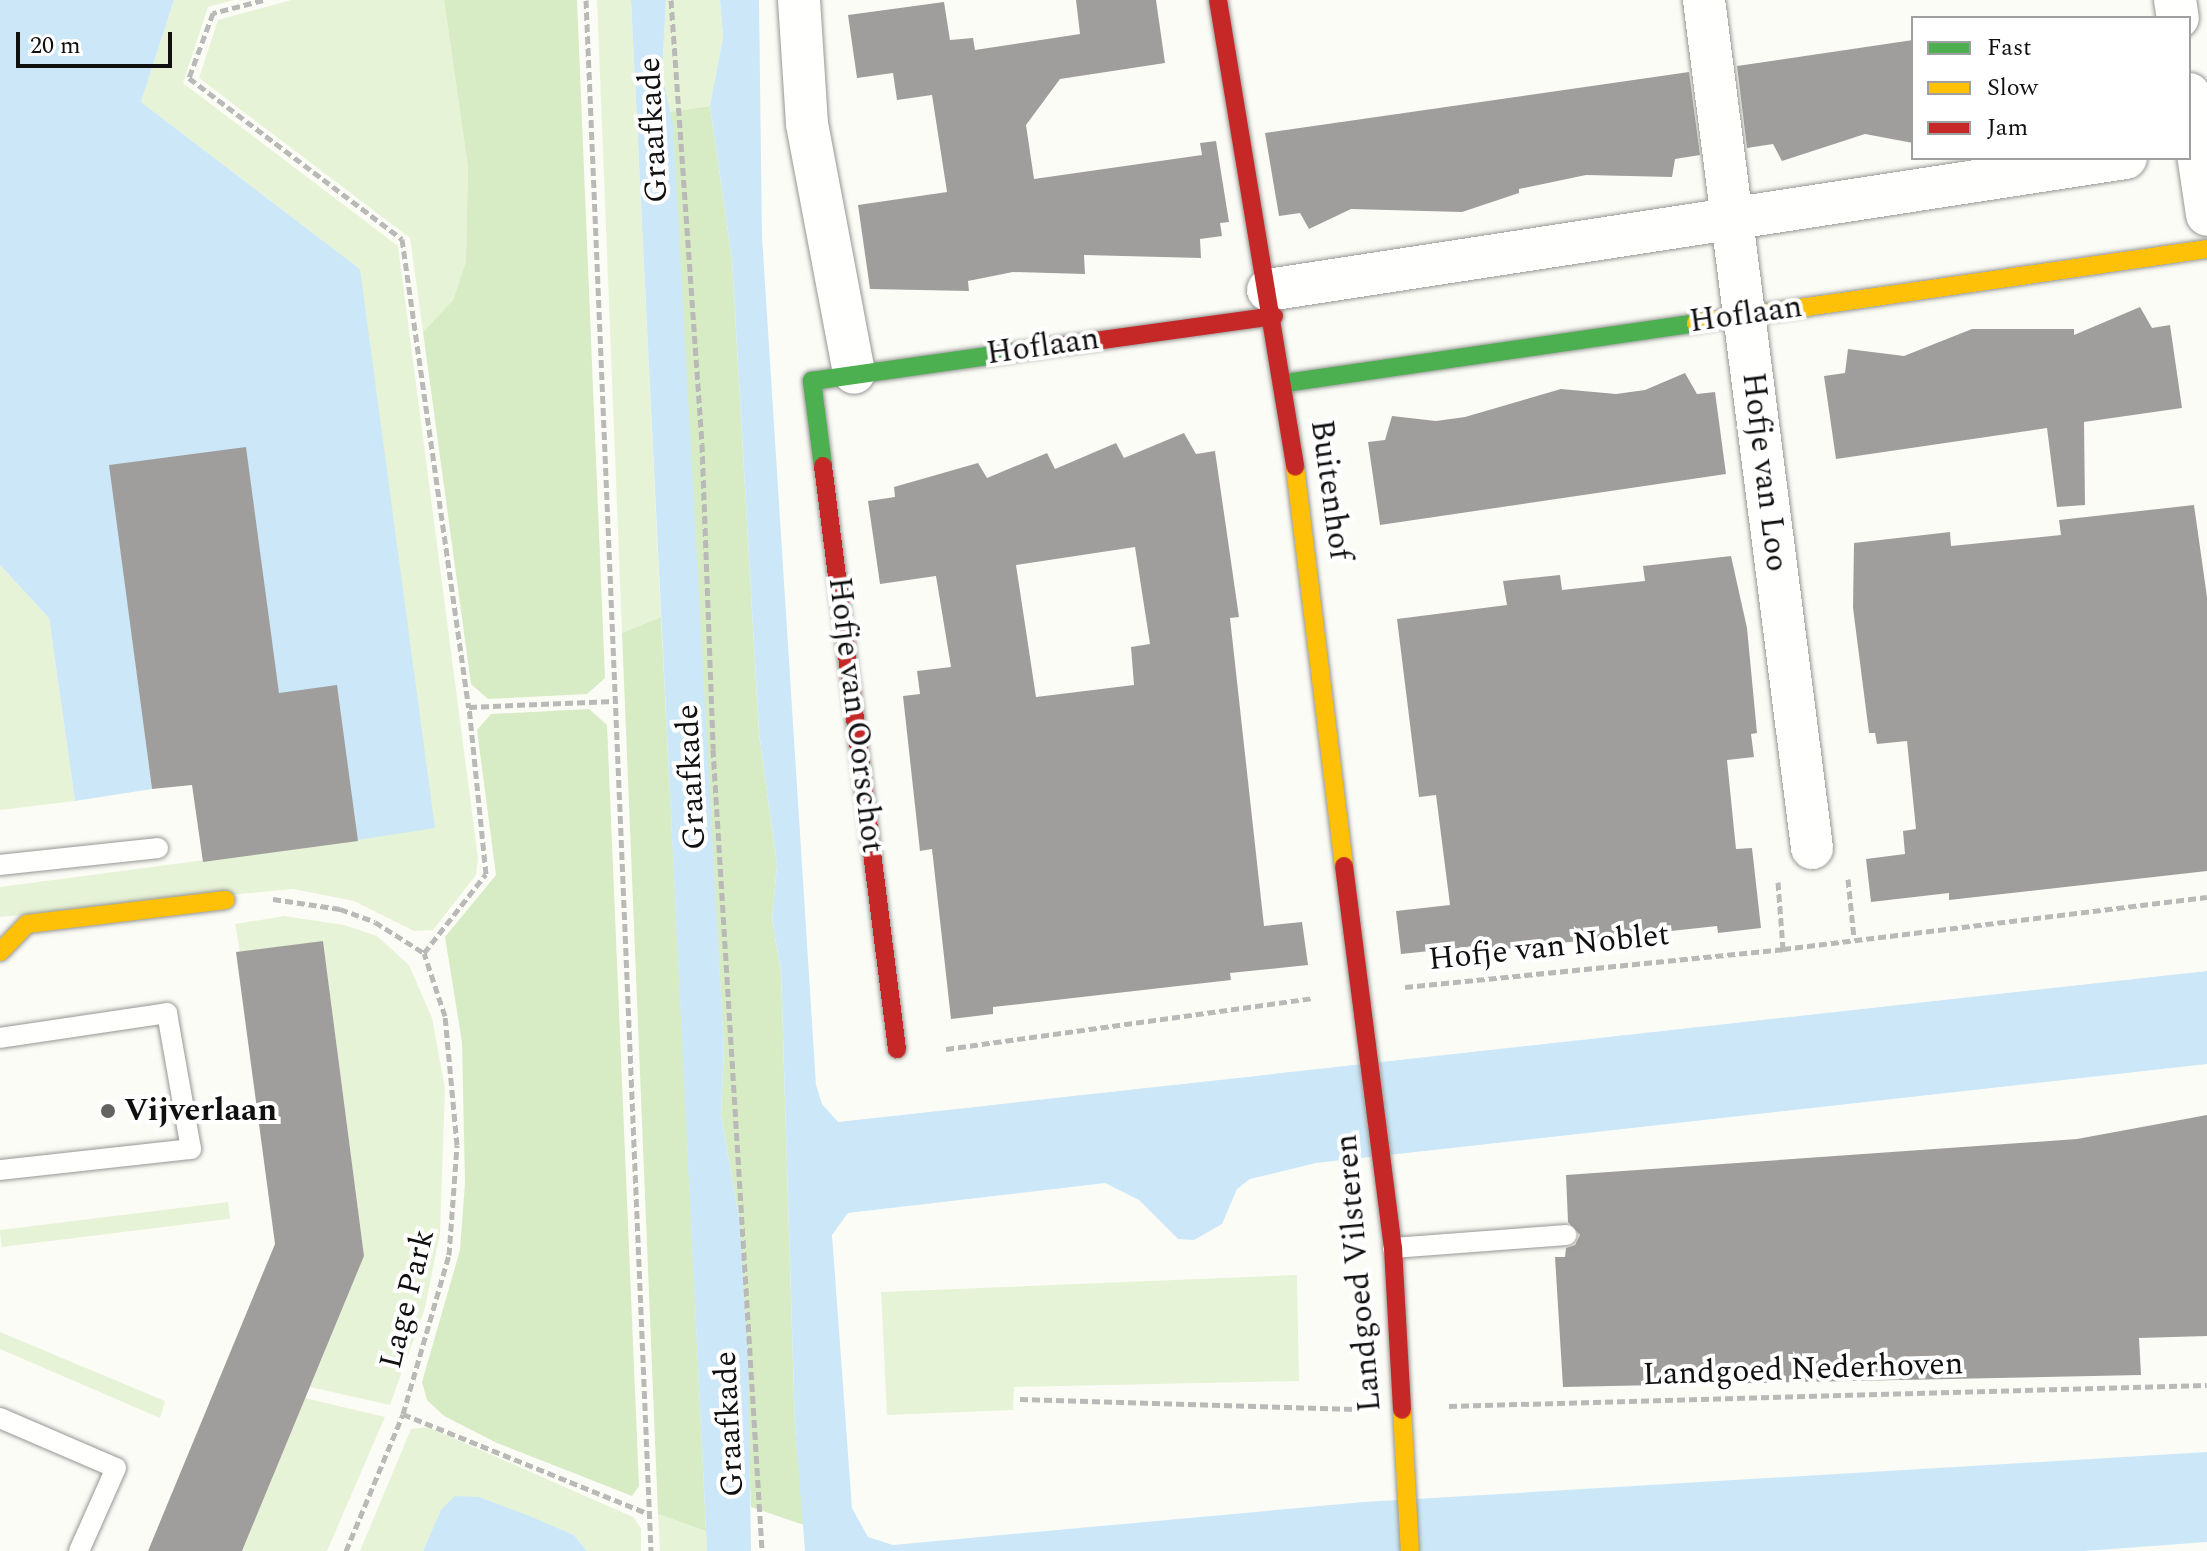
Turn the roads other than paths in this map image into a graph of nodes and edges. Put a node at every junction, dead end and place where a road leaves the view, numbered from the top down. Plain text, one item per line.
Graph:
1 (799, 0) edge
2 (1218, 0) edge
3 (1704, 0) edge
4 (2191, 106) edge
5 (2198, 147) edge
6 (2113, 160) edge
7 (2207, 215) edge
8 (1728, 217) junction
9 (2207, 249) edge
10 (1271, 303) junction
11 (1744, 315) junction
12 (854, 373) junction
13 (812, 381) joint
14 (1285, 383) junction
15 (158, 848) dead end
16 (1812, 848) dead end
17 (0, 865) edge
18 (226, 900) road end
19 (0, 952) edge
20 (1358, 991) joint
21 (0, 1038) edge
22 (897, 1049) road end
23 (0, 1170) edge
24 (1567, 1235) dead end
25 (1393, 1248) junction
26 (0, 1418) edge
27 (79, 1551) edge
28 (1410, 1551) edge

1 - 12 street
2 - 10 street, Buitenhof
3 - 8 street, Hofje van Loo
4 - 5 street
5 - 7 street
6 - 8 street, Hoflaan
8 - 10 street, Hoflaan
8 - 11 street, Hofje van Loo
9 - 11 street, Hoflaan
10 - 12 street, Hoflaan
10 - 14 street, Buitenhof
11 - 14 street, Hoflaan
11 - 16 street, Hofje van Loo
12 - 13 street, Hoflaan
13 - 22 street, Hofje van Oorschot
14 - 20 street, Buitenhof
15 - 17 lane
18 - 19 street
20 - 25 street, Landgoed Vilsteren
21 - 23 lane
24 - 25 lane
25 - 28 street, Landgoed Vilsteren
26 - 27 lane

